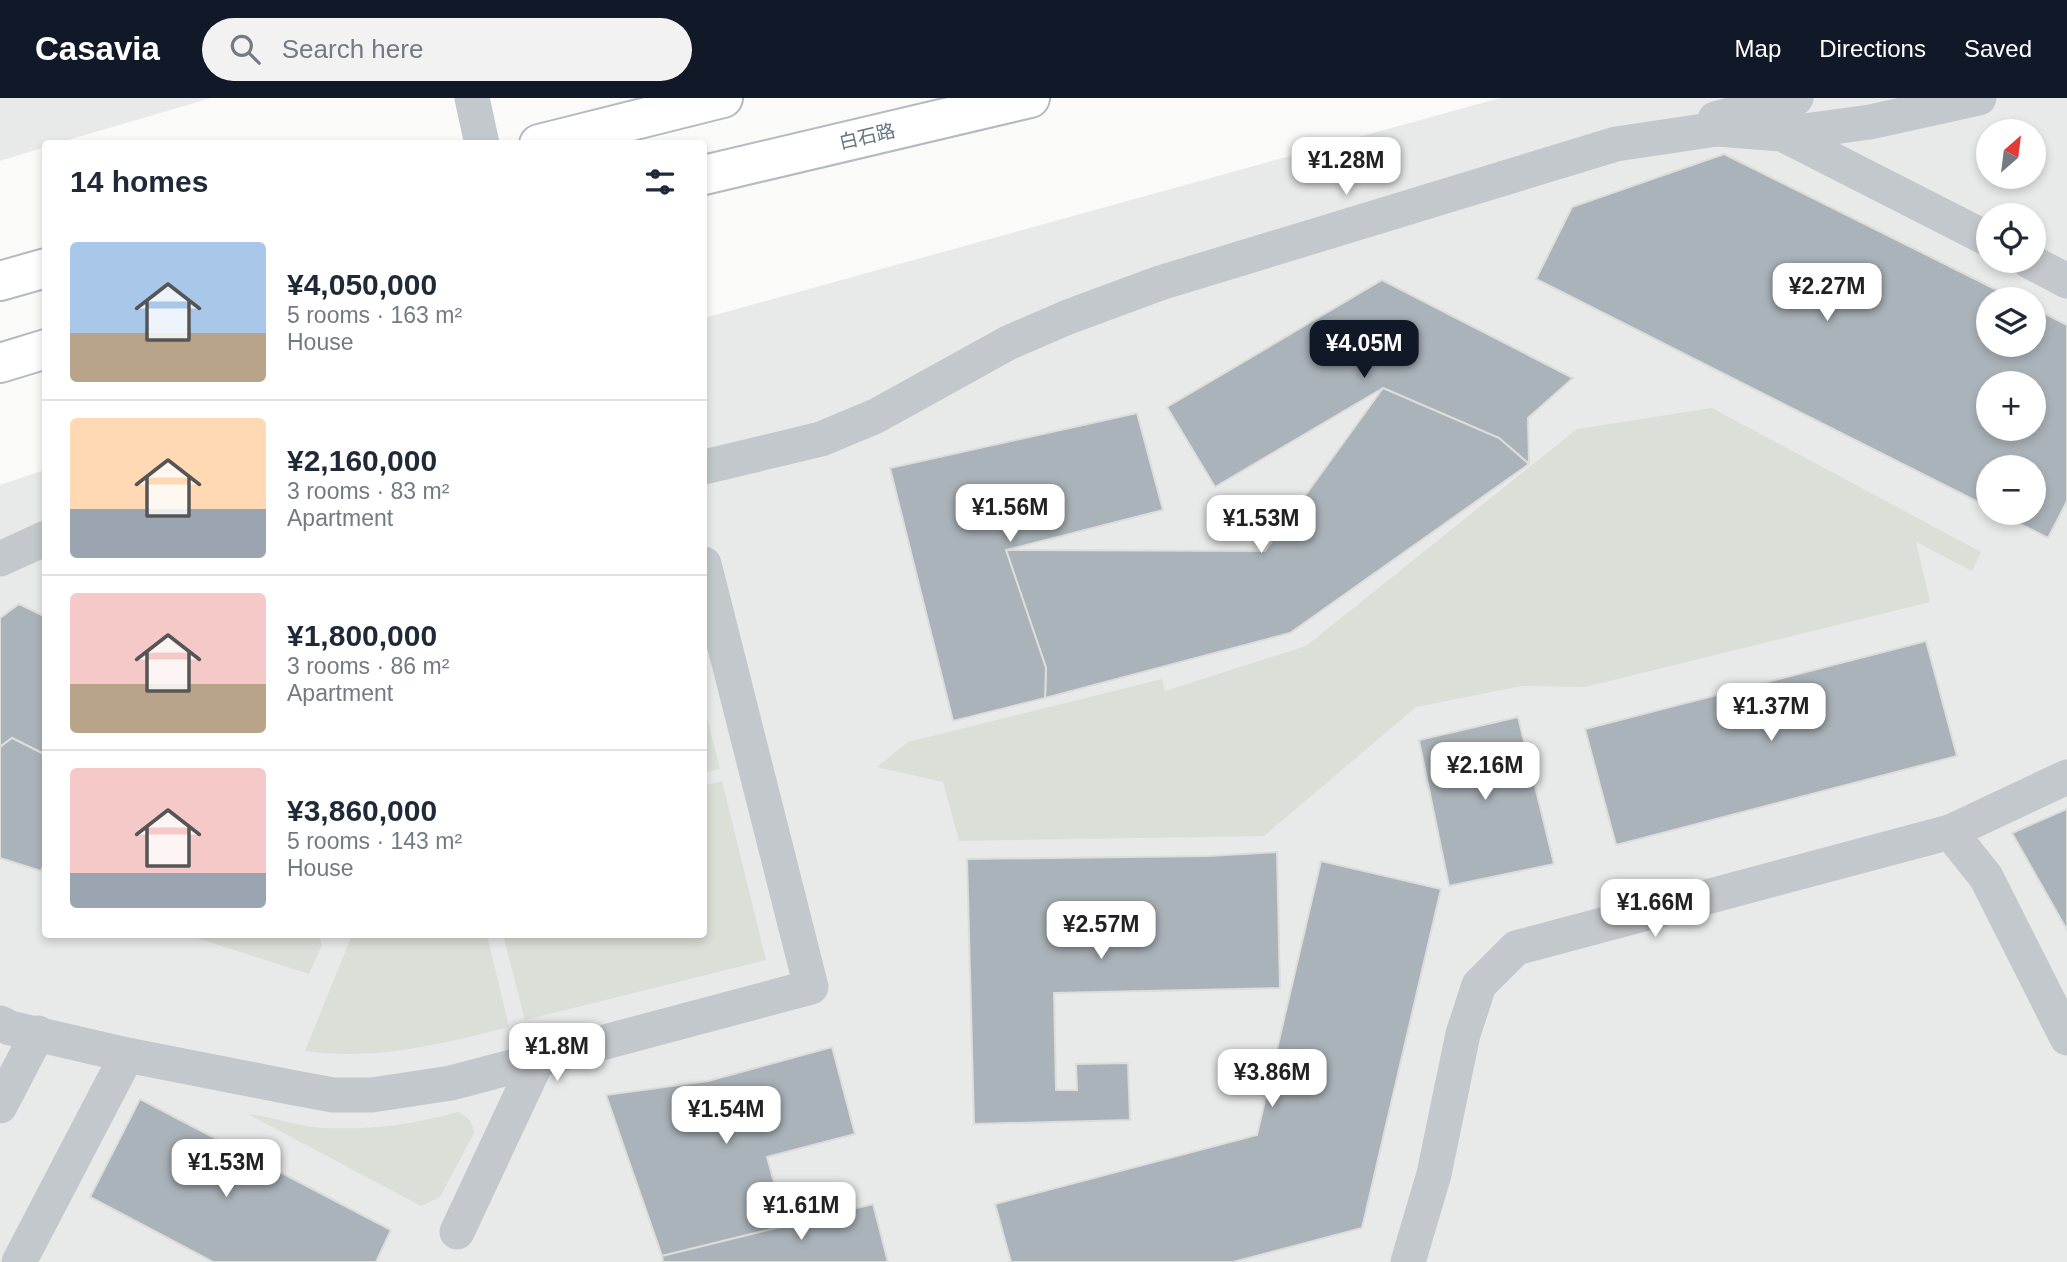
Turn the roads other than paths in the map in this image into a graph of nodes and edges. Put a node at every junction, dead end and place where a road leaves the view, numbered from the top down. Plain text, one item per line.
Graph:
1 (472, 98) edge
2 (723, 98) edge
3 (1030, 98) edge
4 (1796, 98) edge
5 (1979, 98) edge
6 (1783, 134) junction
7 (481, 140) edge
8 (555, 140) edge
9 (1616, 144) junction
10 (707, 174) edge
11 (1976, 233) edge
12 (42, 269) edge
13 (2046, 270) edge
14 (0, 281) edge
15 (2067, 281) edge
16 (42, 350) edge
17 (0, 363) edge
18 (707, 466) edge
19 (707, 576) edge
20 (2067, 777) edge
21 (1950, 832) junction
22 (0, 1023) edge
23 (38, 1033) junction
24 (2067, 1038) edge
25 (127, 1055) junction
26 (538, 1059) junction
27 (0, 1106) edge
28 (457, 1232) dead end
29 (19, 1262) edge
30 (1408, 1262) edge

1 - 7 street
2 - 8 main road
3 - 10 main road, 白石路
4 - 9 street
5 - 6 street
6 - 9 street
6 - 11 street
9 - 18 street
12 - 14 main road
13 - 15 street
16 - 17 main road
19 - 26 street
20 - 21 street
21 - 24 street
21 - 30 street
22 - 23 street
23 - 25 street
23 - 27 street
25 - 26 street
25 - 29 street
26 - 28 street

